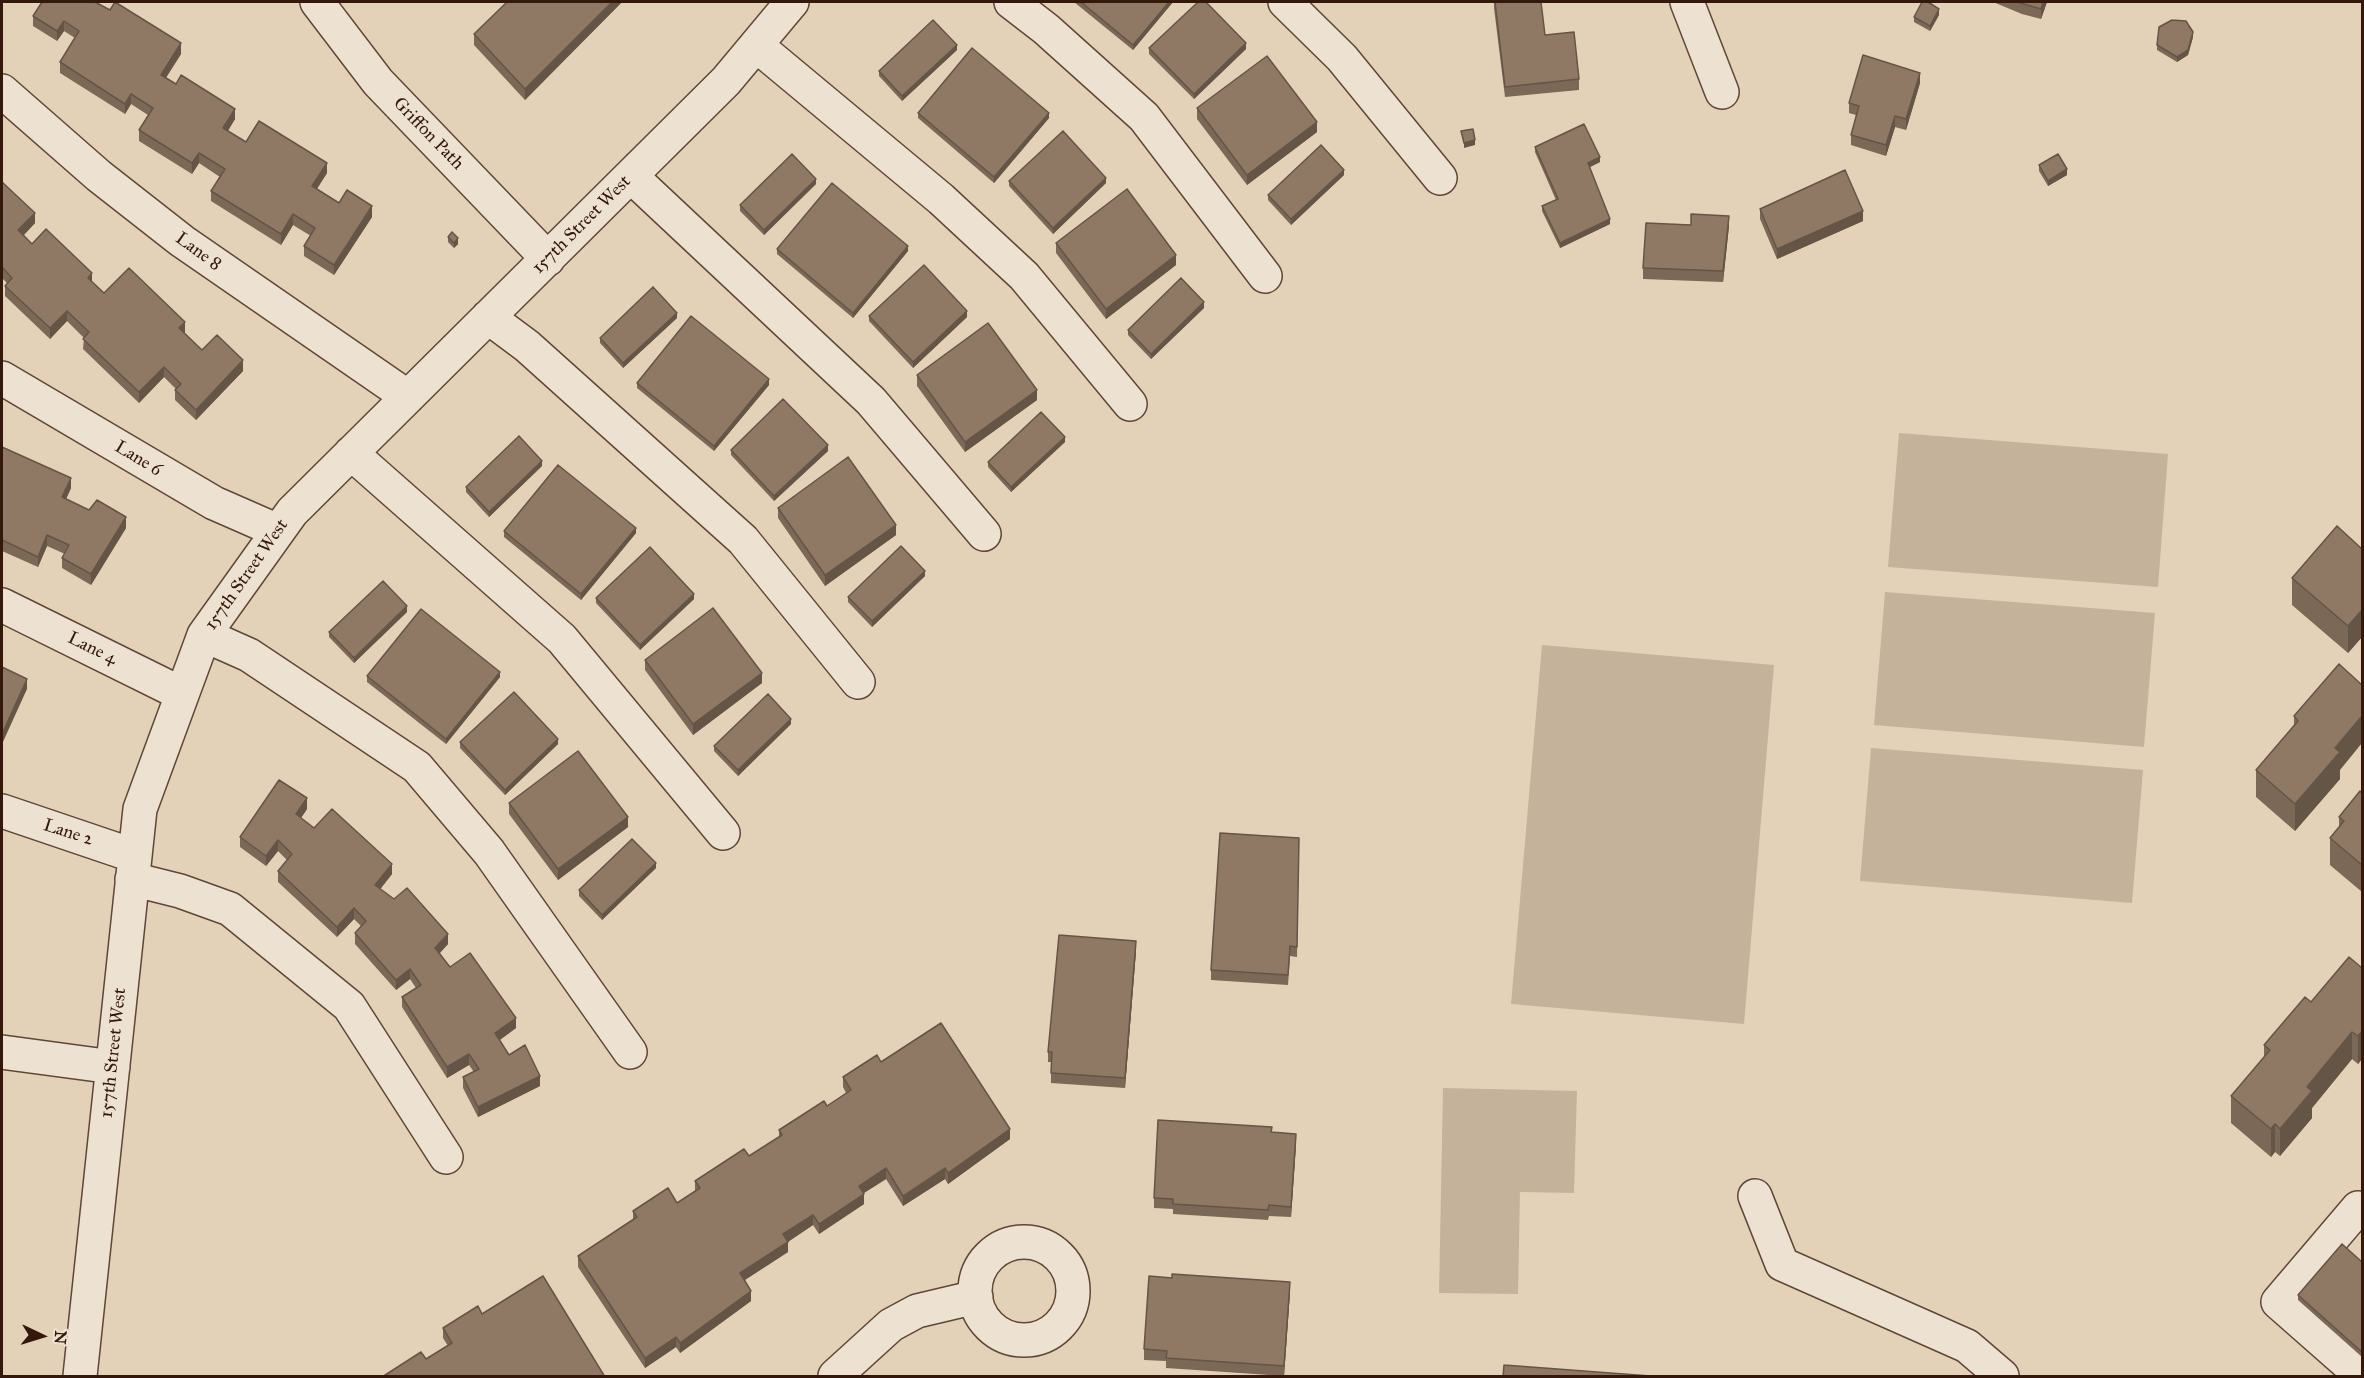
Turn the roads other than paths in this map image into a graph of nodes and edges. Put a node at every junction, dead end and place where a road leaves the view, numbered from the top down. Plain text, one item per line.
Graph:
1 (317, 2) edge
2 (792, 2) edge
3 (1011, 2) edge
4 (1285, 2) edge
5 (1687, 2) edge
6 (756, 45) junction
7 (2, 91) edge
8 (1722, 92) dead end
9 (631, 176) junction
10 (1440, 178) dead end
11 (548, 259) junction
12 (1265, 276) dead end
13 (488, 317) junction
14 (2, 378) edge
15 (408, 397) junction
16 (1130, 404) dead end
17 (351, 453) junction
18 (278, 531) junction
19 (984, 534) dead end
20 (2, 605) edge
21 (204, 636) junction
22 (858, 682) dead end
23 (182, 694) junction
24 (2, 811) edge
25 (723, 833) dead end
26 (134, 868) junction
27 (2, 1052) edge
28 (630, 1052) dead end
29 (113, 1067) junction
30 (446, 1157) dead end
31 (1755, 1196) dead end
32 (2362, 1212) edge
33 (975, 1297) dead end
34 (2362, 1376) edge
35 (80, 1377) edge
36 (836, 1377) edge
37 (2002, 1377) edge

1 - 11 street, Griffon Path
2 - 6 street, 157th Street West
3 - 12 street
4 - 10 street
5 - 8 street
6 - 9 street, 157th Street West
6 - 16 street
7 - 15 street, Lane 8
9 - 11 street, 157th Street West
9 - 19 street
11 - 13 street, 157th Street West
13 - 15 street, 157th Street West
13 - 22 street
14 - 18 street, Lane 6
15 - 17 street, 157th Street West
17 - 18 street, 157th Street West
17 - 25 street
18 - 21 street, 157th Street West
20 - 23 street, Lane 4
21 - 23 street, 157th Street West
21 - 28 street
23 - 26 street, 157th Street West
24 - 26 street, Lane 2
26 - 29 street, 157th Street West
26 - 30 street, Lane 2
27 - 29 street
29 - 35 street, 157th Street West
31 - 37 street
32 - 34 street
33 - 36 street

